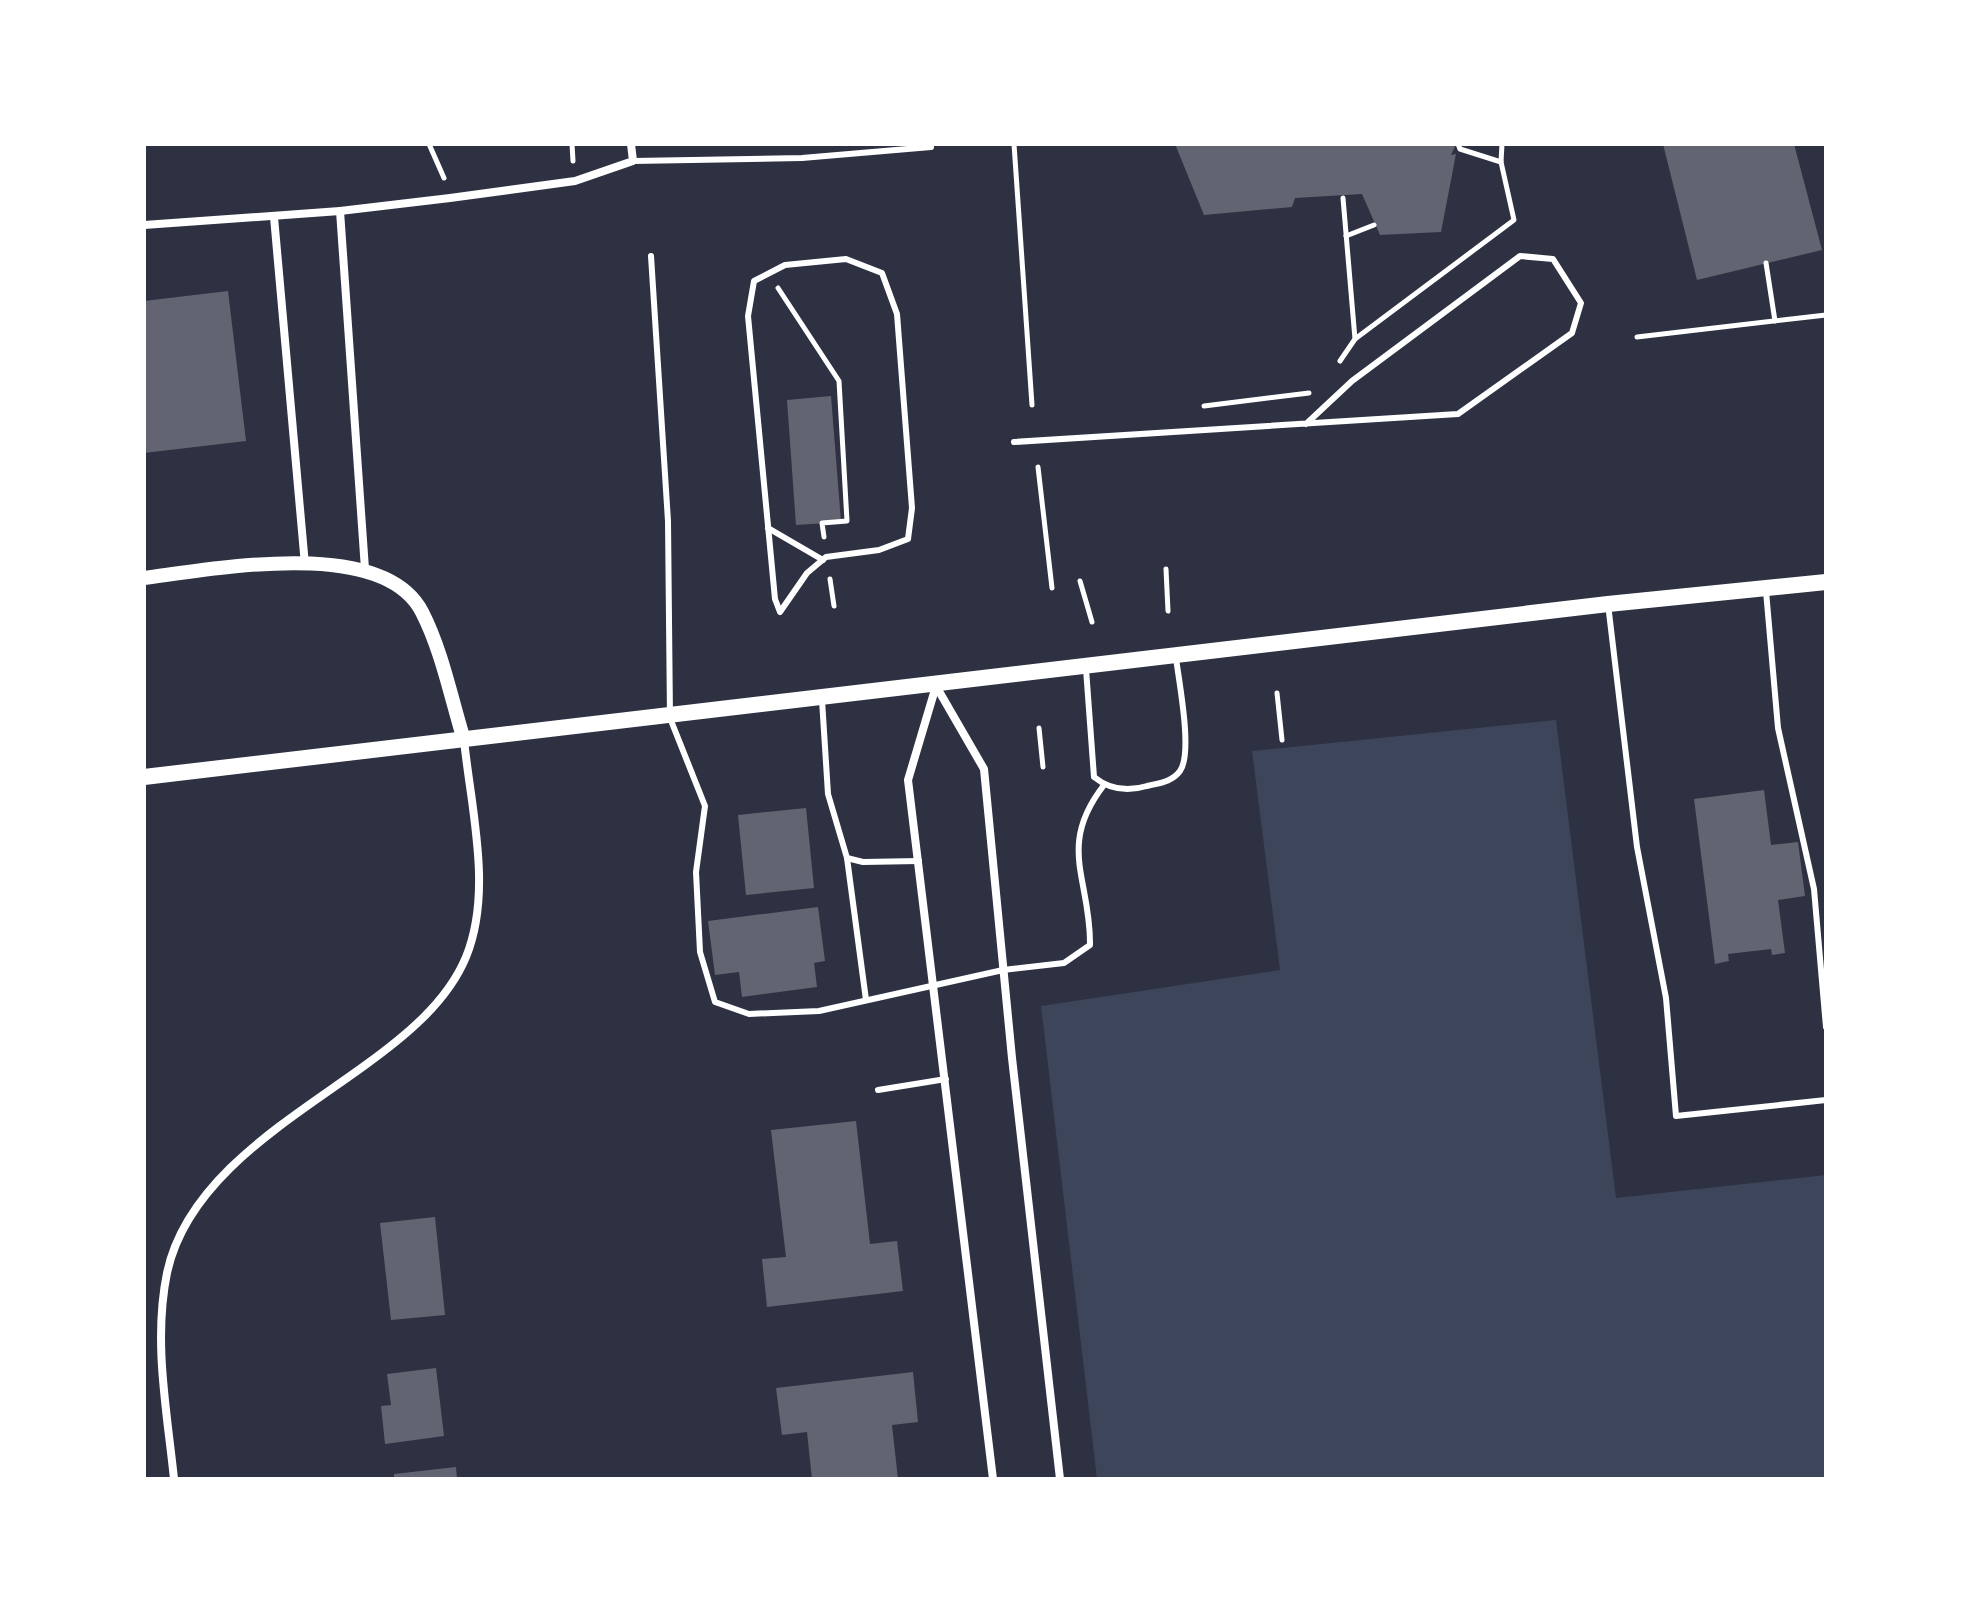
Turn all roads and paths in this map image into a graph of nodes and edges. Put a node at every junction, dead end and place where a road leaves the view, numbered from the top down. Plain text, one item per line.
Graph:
1 (429, 144) edge
2 (572, 144) edge
3 (631, 144) edge
4 (1014, 144) edge
5 (1458, 144) edge
6 (1502, 144) edge
7 (931, 147) dead end
8 (633, 161) junction
9 (573, 162) dead end
10 (1501, 162) junction
11 (444, 179) dead end
12 (1343, 198) dead end
13 (340, 211) junction
14 (274, 217) junction
15 (144, 225) edge
16 (1374, 225) dead end
17 (1346, 236) junction
18 (651, 256) dead end
19 (1766, 263) dead end
20 (768, 273) junction
21 (1826, 315) edge
22 (1775, 321) junction
23 (1637, 337) dead end
24 (1355, 339) junction
25 (1333, 371) dead end
26 (1318, 391) dead end
27 (1032, 405) dead end
28 (1193, 407) dead end
29 (1306, 424) junction
30 (1014, 442) dead end
31 (1038, 467) dead end
32 (768, 528) junction
33 (825, 542) dead end
34 (823, 560) junction
35 (305, 565) junction
36 (365, 569) junction
37 (1166, 569) dead end
38 (828, 572) dead end
39 (144, 578) edge
40 (1080, 581) dead end
41 (1826, 582) edge
42 (1052, 588) dead end
43 (1765, 588) junction
44 (1608, 604) junction
45 (834, 606) dead end
46 (1168, 611) dead end
47 (1092, 622) dead end
48 (1176, 655) junction
49 (1086, 665) junction
50 (936, 686) junction
51 (1277, 693) dead end
52 (822, 700) junction
53 (670, 718) junction
54 (1039, 728) dead end
55 (464, 740) junction
56 (1282, 740) dead end
57 (1043, 767) dead end
58 (144, 777) edge
59 (1104, 785) junction
60 (847, 858) junction
61 (919, 861) junction
62 (1003, 970) junction
63 (934, 986) junction
64 (866, 1000) junction
65 (1826, 1027) edge
66 (946, 1079) junction
67 (878, 1090) dead end
68 (1826, 1100) edge
69 (174, 1479) edge
70 (993, 1479) edge
71 (1060, 1479) edge

1 - 11 path
2 - 9 path
3 - 8 street
4 - 27 path
5 - 10 path
6 - 10 path
7 - 8 lane
8 - 13 street
10 - 24 path
12 - 17 path
13 - 14 street
13 - 36 street
14 - 15 street
14 - 35 street
16 - 17 path
17 - 24 path
18 - 53 lane
19 - 22 path
20 - 32 lane
20 - 33 path
20 - 34 lane
21 - 22 path
22 - 23 path
24 - 25 path
26 - 28 path
29 - 29 lane
29 - 30 lane
31 - 42 path
32 - 34 lane
32 - 34 lane
35 - 36 street
35 - 39 street
36 - 55 street
37 - 46 path
38 - 45 path
40 - 47 path
41 - 43 main road
43 - 44 main road
43 - 65 lane
44 - 48 main road
44 - 68 lane
48 - 49 main road
48 - 59 lane
49 - 50 main road
49 - 59 lane
50 - 52 main road
50 - 61 street
50 - 62 street
51 - 56 path
52 - 53 main road
52 - 60 lane
53 - 55 main road
53 - 64 lane
54 - 57 path
55 - 58 main road
55 - 69 street
59 - 62 lane
60 - 61 lane
60 - 64 lane
61 - 63 street
62 - 63 lane
62 - 71 street
63 - 64 lane
63 - 66 street
66 - 67 lane
66 - 70 street

